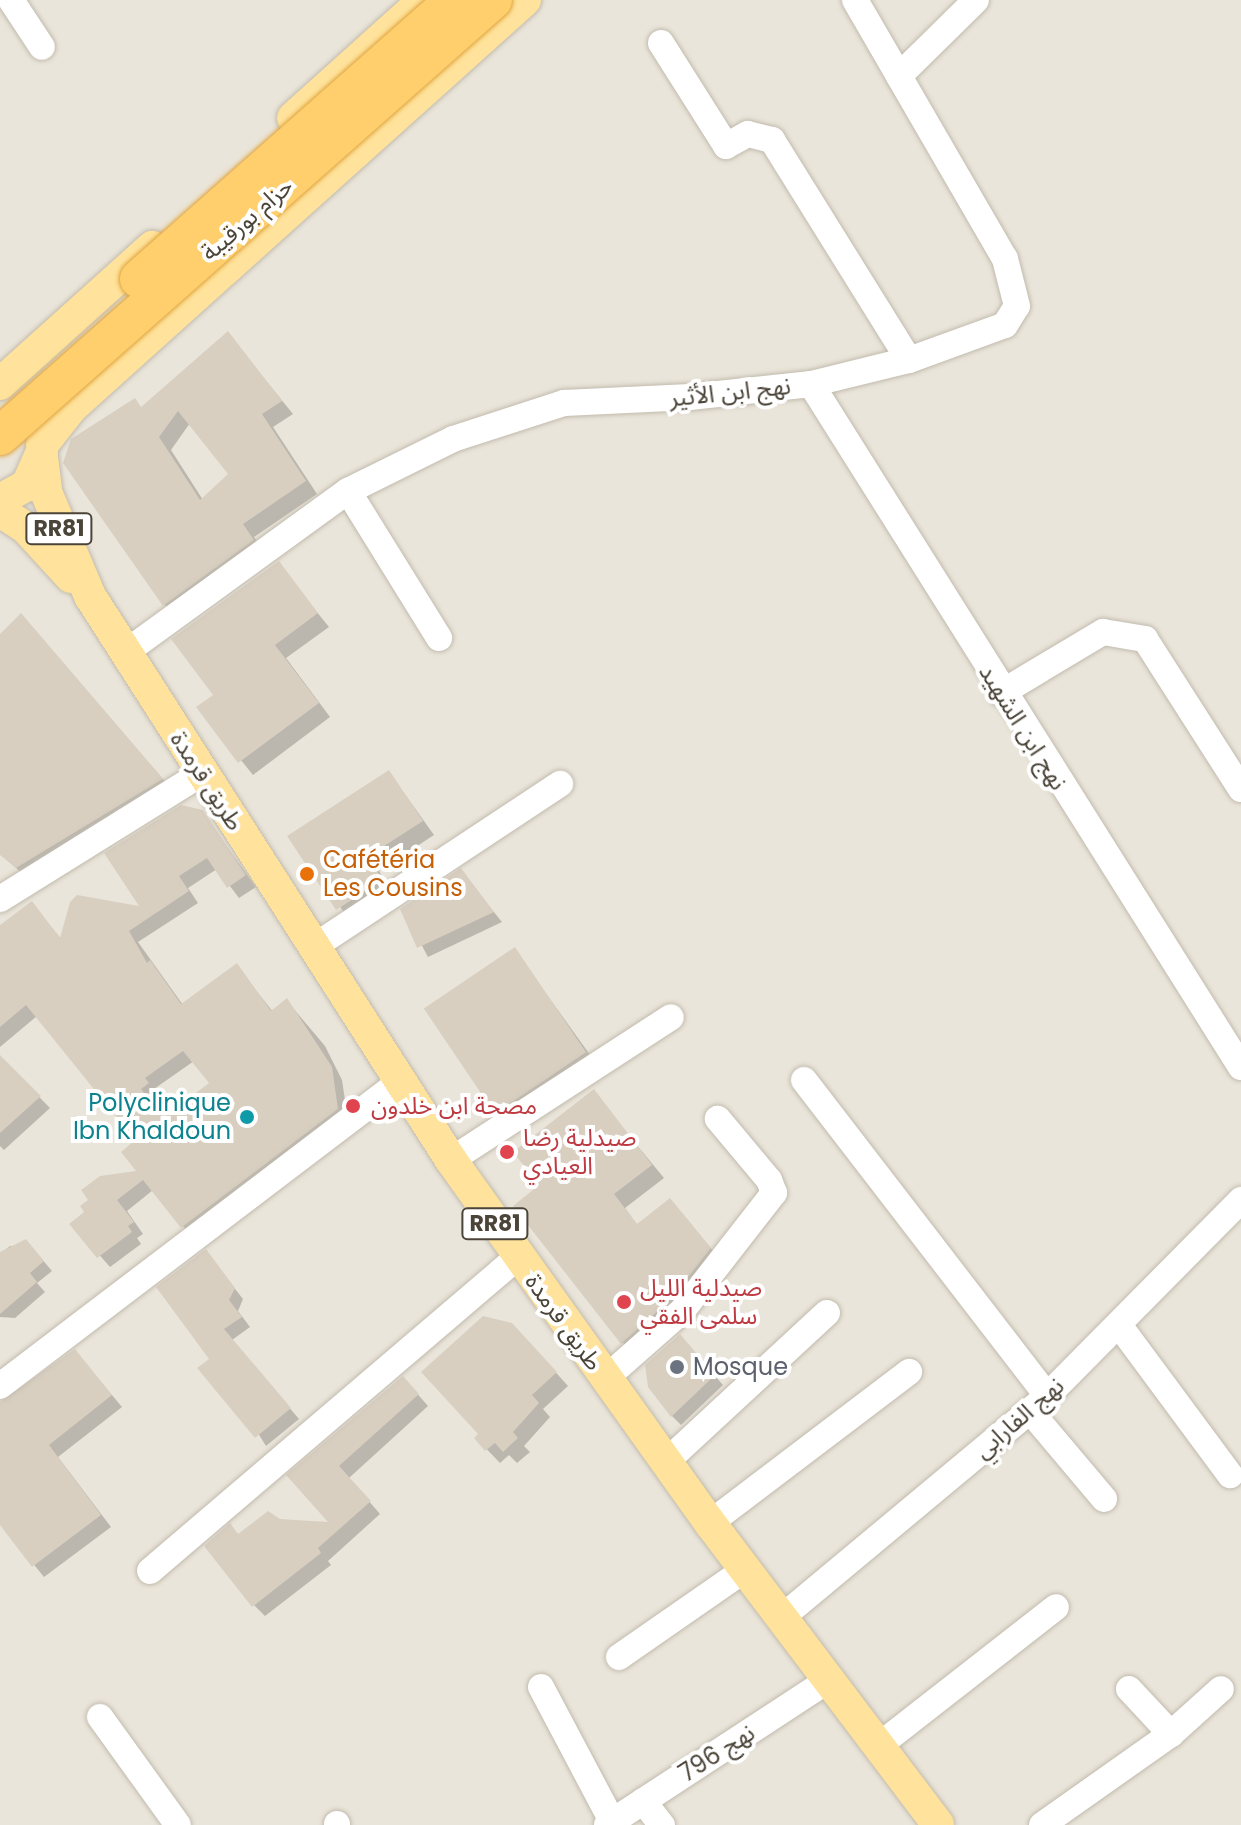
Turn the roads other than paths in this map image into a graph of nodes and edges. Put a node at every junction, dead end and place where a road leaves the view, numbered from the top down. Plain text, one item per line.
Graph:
1 (11, 0) edge
2 (424, 0) edge
3 (454, 0) edge
4 (493, 0) edge
5 (525, 0) edge
6 (855, 0) edge
7 (976, 0) edge
8 (378, 41) junction
9 (661, 43) dead end
10 (42, 47) dead end
11 (899, 76) junction
12 (418, 97) junction
13 (909, 360) junction
14 (0, 384) edge
15 (811, 384) junction
16 (0, 393) edge
17 (0, 402) edge
18 (0, 436) edge
19 (42, 451) junction
20 (348, 491) junction
21 (0, 500) edge
22 (0, 511) edge
23 (90, 596) junction
24 (439, 638) dead end
25 (126, 652) junction
26 (1001, 693) junction
27 (201, 774) junction
28 (560, 784) dead end
29 (1241, 789) edge
30 (0, 899) edge
31 (315, 946) junction
32 (671, 1017) dead end
33 (1241, 1067) edge
34 (804, 1080) dead end
35 (401, 1081) junction
36 (718, 1119) dead end
37 (451, 1160) junction
38 (1236, 1215) edge
39 (517, 1257) junction
40 (827, 1313) dead end
41 (1119, 1325) junction
42 (909, 1372) dead end
43 (606, 1378) junction
44 (0, 1386) edge
45 (1039, 1404) junction
46 (667, 1461) junction
47 (1230, 1475) dead end
48 (1104, 1499) dead end
49 (710, 1523) junction
50 (744, 1570) junction
51 (150, 1571) dead end
52 (1056, 1607) dead end
53 (781, 1618) junction
54 (619, 1657) dead end
55 (827, 1681) junction
56 (541, 1687) dead end
57 (1129, 1689) dead end
58 (1221, 1689) dead end
59 (100, 1717) dead end
60 (1171, 1734) junction
61 (877, 1747) junction
62 (643, 1801) junction
63 (609, 1823) edge
64 (178, 1825) edge
65 (662, 1825) edge
66 (938, 1825) edge
67 (1042, 1825) edge

1 - 10 street
2 - 8 main road, حزام بورقيبة
3 - 17 highway, حزام بورقيبة, bridge
4 - 18 highway, حزام بورقيبة, bridge
5 - 12 main road, حزام بورقيبة
6 - 11 street, نهج ابن الأثير
7 - 11 street
8 - 12 main road
8 - 14 main road, حزام بورقيبة
9 - 13 street
11 - 13 street, نهج ابن الأثير
12 - 19 main road, حزام بورقيبة
13 - 15 street, نهج ابن الأثير
15 - 20 street, نهج ابن الأثير
15 - 26 street, نهج ابن الشهيد
16 - 19 main road, RR81
19 - 21 main road, RR81
19 - 23 main road, طريق قرمدة / RR81
20 - 24 street
20 - 25 street, نهج ابن الأثير
22 - 23 main road, طريق قرمدة / RR81
23 - 25 main road, طريق قرمدة / RR81
25 - 27 main road, طريق قرمدة / RR81
26 - 29 street
26 - 33 street, نهج ابن الشهيد
27 - 30 street
27 - 31 main road, طريق قرمدة / RR81
28 - 31 street
31 - 35 main road, طريق قرمدة / RR81
32 - 37 street
34 - 45 street
35 - 37 main road, طريق قرمدة / RR81
35 - 44 street
36 - 43 street
37 - 39 main road, طريق قرمدة / RR81
38 - 41 street, نهج الفارابي
39 - 43 main road, طريق قرمدة / RR81
39 - 51 street
40 - 46 street
41 - 45 street, نهج الفارابي
41 - 47 street
42 - 49 street
43 - 46 main road, طريق قرمدة / RR81
45 - 48 street
45 - 53 street, نهج الفارابي
46 - 49 main road, طريق قرمدة / RR81
49 - 50 main road, طريق قرمدة / RR81
50 - 53 main road, طريق قرمدة / RR81
50 - 54 street
52 - 61 street
53 - 55 main road, طريق قرمدة / RR81
55 - 61 main road, طريق قرمدة / RR81
55 - 62 street, نهج 796
56 - 63 street
57 - 60 street
58 - 60 street
59 - 64 street
60 - 67 street
61 - 66 main road, طريق قرمدة / RR81
62 - 63 street, نهج 796
62 - 65 street

